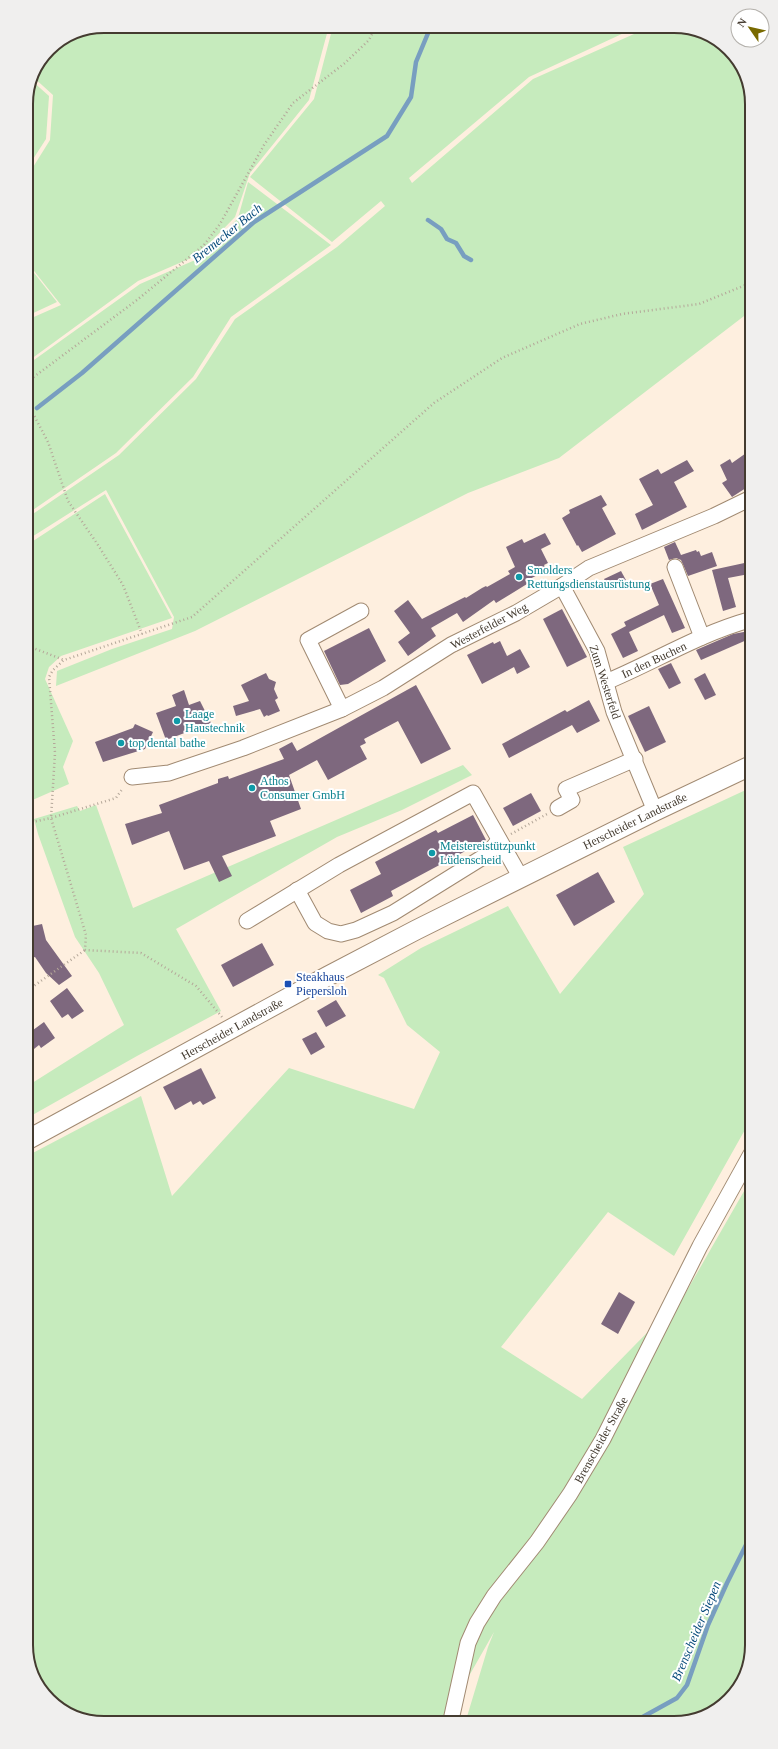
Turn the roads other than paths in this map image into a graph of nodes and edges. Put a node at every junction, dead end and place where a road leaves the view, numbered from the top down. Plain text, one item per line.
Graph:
1 (745, 501) edge
2 (676, 567) dead end
3 (562, 586) junction
4 (361, 611) dead end
5 (745, 621) edge
6 (702, 637) junction
7 (606, 682) junction
8 (342, 709) junction
9 (635, 759) junction
10 (745, 768) edge
11 (132, 777) road end
12 (558, 808) road end
13 (656, 811) junction
14 (499, 840) junction
15 (521, 878) junction
16 (297, 890) junction
17 (246, 921) dead end
18 (33, 1137) edge
19 (745, 1165) edge
20 (452, 1716) edge

1 - 3 street, Westerfelder Weg
2 - 6 street, In den Buchen
3 - 7 street, Zum Westerfeld
3 - 8 street, Westerfelder Weg
4 - 8 street
5 - 6 street, In den Buchen
6 - 7 street, In den Buchen
7 - 9 street, Zum Westerfeld
8 - 11 street, Westerfelder Weg
9 - 12 street
9 - 13 street, Zum Westerfeld
10 - 13 main road, Herscheider Landstraße
13 - 15 main road, Herscheider Landstraße
14 - 15 street
14 - 16 street
14 - 16 street
15 - 18 main road, Herscheider Landstraße
16 - 17 street
19 - 20 street, Brenscheider Straße

